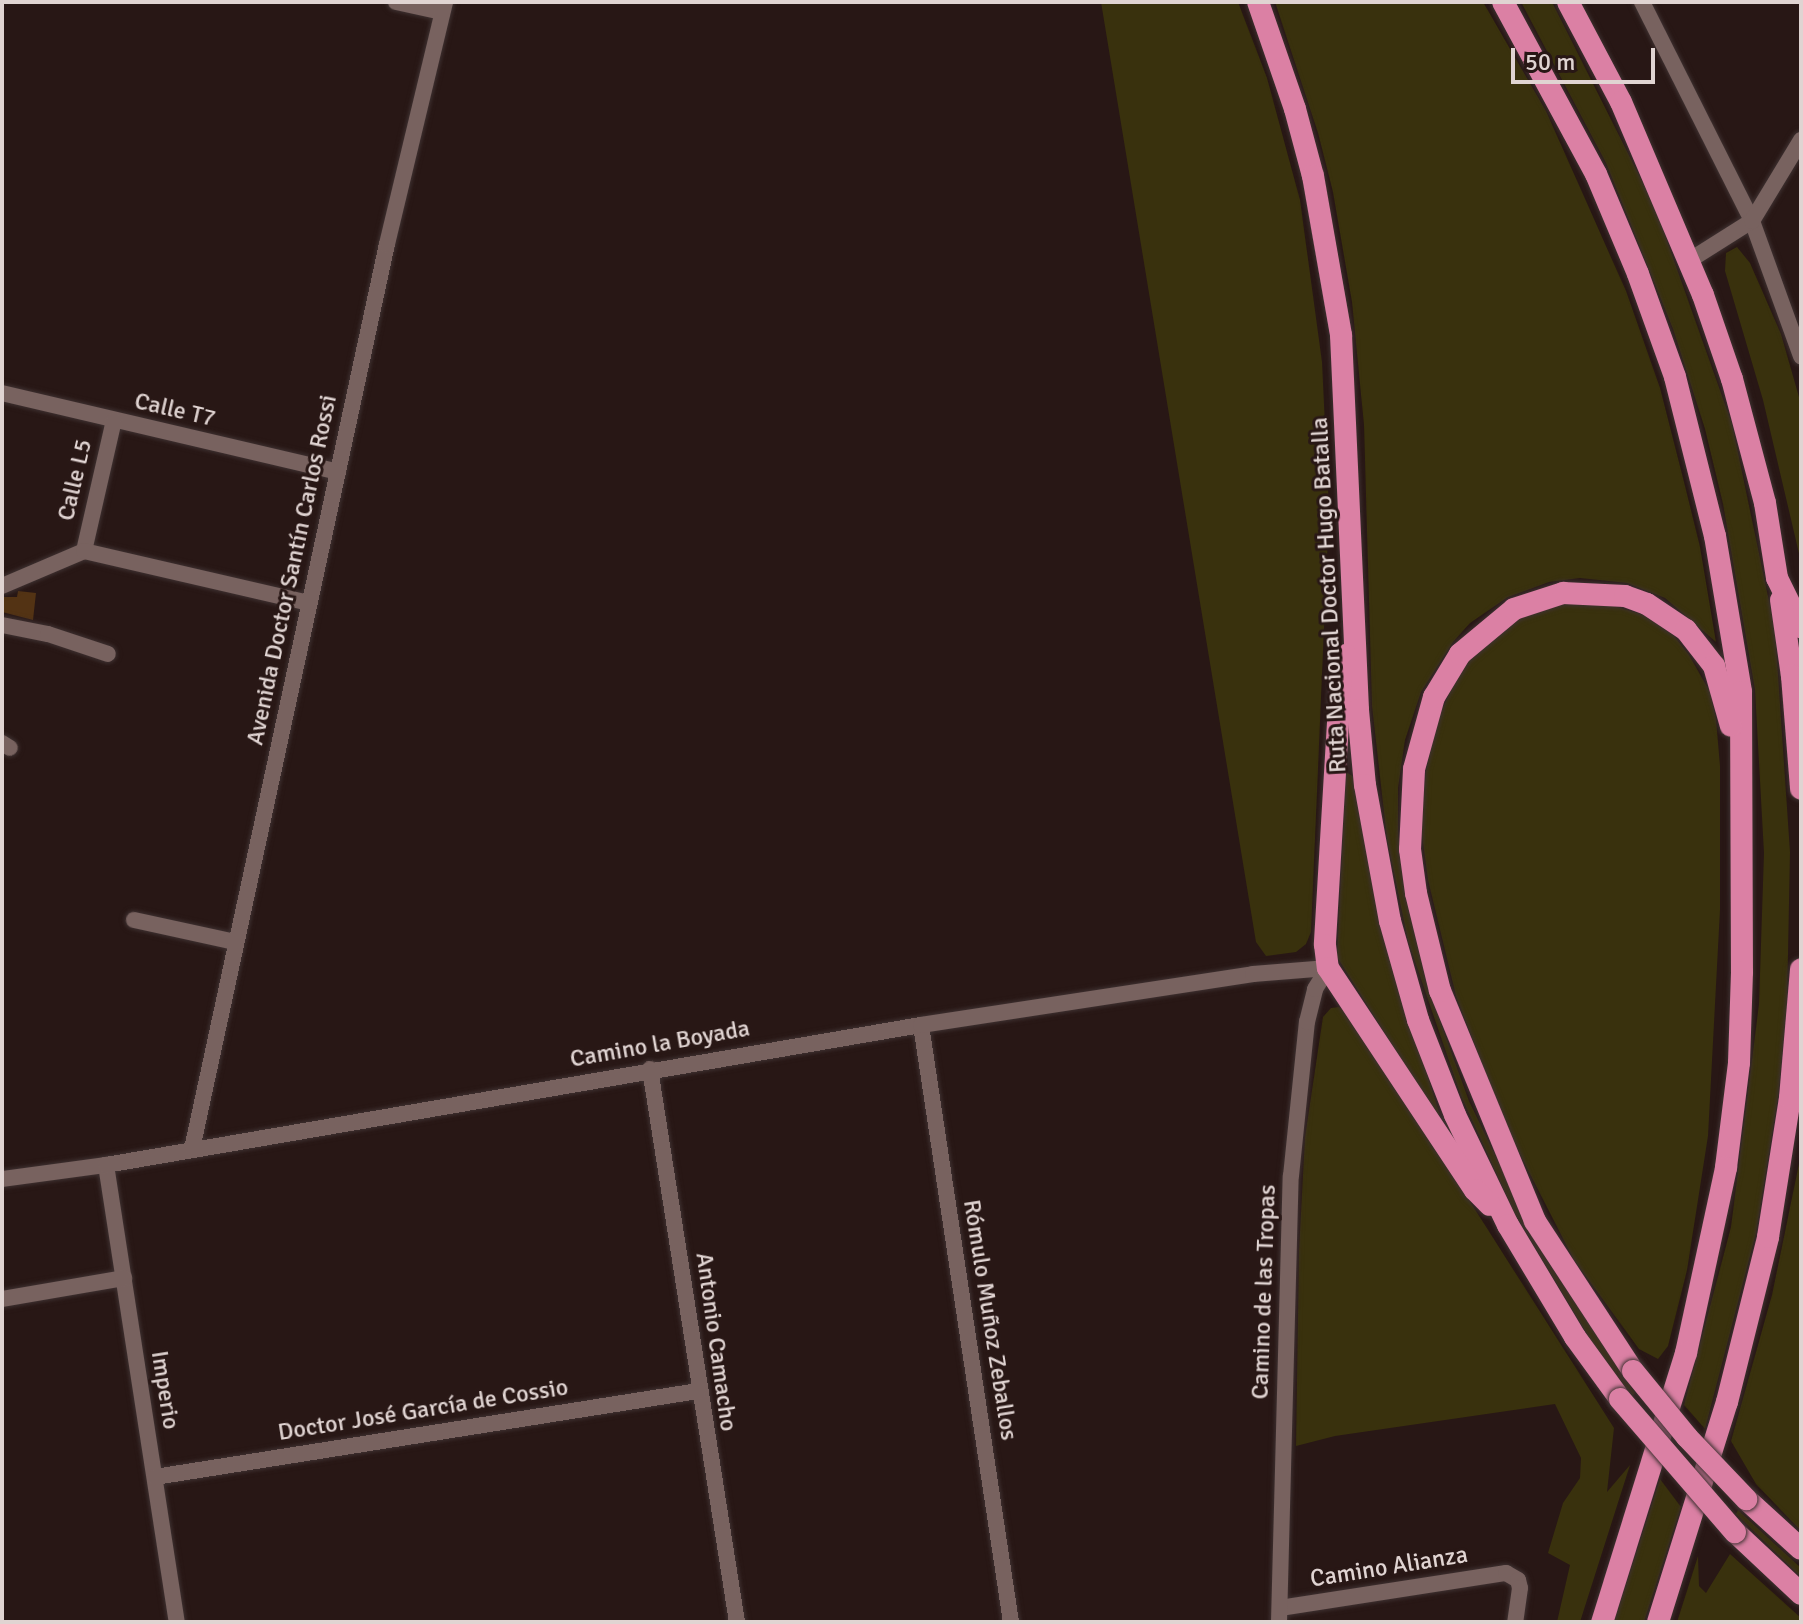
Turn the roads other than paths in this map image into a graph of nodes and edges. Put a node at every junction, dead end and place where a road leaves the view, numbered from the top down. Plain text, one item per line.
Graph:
1 (396, 2) edge
2 (1258, 2) edge
3 (1503, 2) edge
4 (1568, 2) edge
5 (1642, 2) edge
6 (443, 7) edge
7 (1801, 140) edge
8 (1752, 221) junction
9 (1690, 260) junction
10 (1801, 356) edge
11 (2, 393) edge
12 (114, 420) junction
13 (338, 472) junction
14 (84, 551) junction
15 (1777, 578) junction
16 (2, 586) edge
17 (309, 603) junction
18 (2, 625) edge
19 (1801, 627) edge
20 (1353, 631) junction
21 (108, 654) dead end
22 (1741, 775) junction
23 (1801, 789) edge
24 (134, 920) dead end
25 (235, 942) junction
26 (1328, 968) junction
27 (1801, 969) edge
28 (921, 1025) junction
29 (650, 1069) junction
30 (192, 1149) junction
31 (106, 1165) junction
32 (2, 1179) edge
33 (1508, 1225) junction
34 (124, 1278) junction
35 (2, 1299) edge
36 (698, 1391) junction
37 (155, 1477) junction
38 (1801, 1549) edge
39 (1801, 1594) edge
40 (1280, 1615) edge
41 (177, 1622) edge
42 (737, 1622) edge
43 (1011, 1622) edge
44 (1515, 1622) edge
45 (1602, 1622) edge
46 (1658, 1622) edge

1 - 6 street
2 - 20 highway, Ruta Nacional Doctor Hugo Batalla
3 - 22 highway
4 - 9 highway
5 - 8 street
6 - 13 street, Avenida Doctor Santín Carlos Rossi
7 - 8 street
8 - 9 street
8 - 10 street
9 - 15 highway
11 - 12 street, Calle T7
12 - 13 street, Calle T7
12 - 14 street, Calle L5
13 - 17 street, Avenida Doctor Santín Carlos Rossi
14 - 16 street
14 - 17 street
15 - 19 highway
15 - 23 highway
17 - 25 street, Avenida Doctor Santín Carlos Rossi
18 - 21 street
20 - 26 highway
20 - 33 highway, Ruta Nacional Doctor Hugo Batalla
22 - 38 highway, bridge
22 - 45 highway
24 - 25 street
25 - 30 street, Avenida Doctor Santín Carlos Rossi
26 - 28 street, Camino la Boyada
26 - 33 highway
26 - 40 street, Camino de las Tropas
27 - 46 highway
28 - 29 street, Camino la Boyada
28 - 43 street, Rómulo Muñoz Zeballos
29 - 30 street, Camino la Boyada
29 - 36 street, Antonio Camacho
30 - 31 street, Camino la Boyada
31 - 32 street, Camino la Boyada
31 - 34 street, Imperio
33 - 39 highway, Ruta Nacional Doctor Hugo Batalla, bridge
34 - 35 street
34 - 37 street, Imperio
36 - 37 street, Doctor José García de Cossio
36 - 42 street, Antonio Camacho
37 - 41 street, Imperio
40 - 44 street, Camino Alianza

